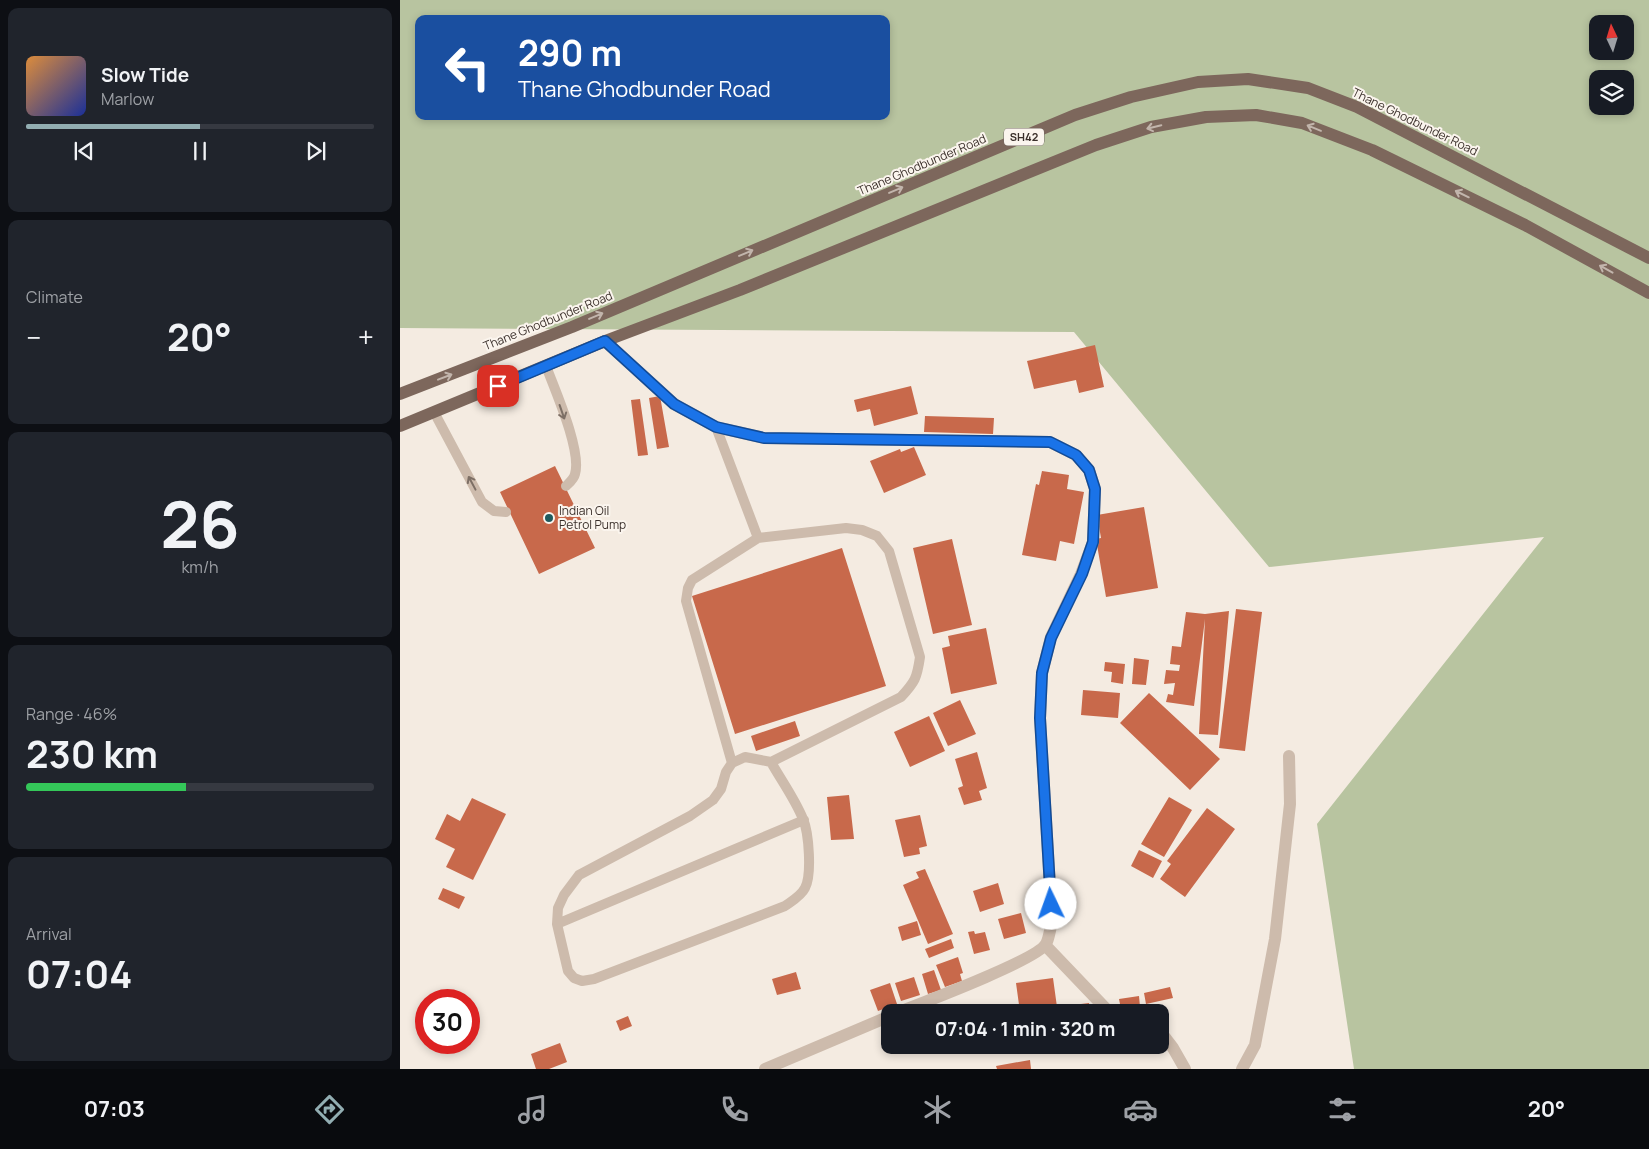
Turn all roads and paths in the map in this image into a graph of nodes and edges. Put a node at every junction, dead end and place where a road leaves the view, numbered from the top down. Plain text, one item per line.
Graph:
1 (1649, 258) edge
2 (1649, 293) edge
3 (605, 341) junction
4 (546, 366) junction
5 (400, 394) edge
6 (434, 412) junction
7 (400, 426) edge
8 (716, 427) junction
9 (566, 486) dead end
10 (506, 512) dead end
11 (758, 538) junction
12 (1289, 756) dead end
13 (732, 762) junction
14 (771, 762) junction
15 (804, 820) junction
16 (557, 924) junction
17 (1046, 945) junction
18 (917, 1004) edge
19 (1101, 1004) edge
20 (881, 1020) edge
21 (1169, 1043) edge
22 (765, 1069) edge
23 (1185, 1069) edge
24 (1242, 1069) edge

5 -> 1 main road, Thane Ghodbunder Road / SH42
2 -> 3 main road
3 - 4 main road
3 - 8 street
4 - 6 main road
4 -> 9 lane
6 - 7 main road
10 -> 6 lane
8 - 11 lane
8 - 17 street
11 - 13 lane
11 - 14 lane
12 - 24 street
13 - 14 lane
13 - 16 lane
14 - 15 lane
15 - 16 lane
15 - 16 lane
17 - 18 street
17 - 19 street
20 - 22 street
21 - 23 street

